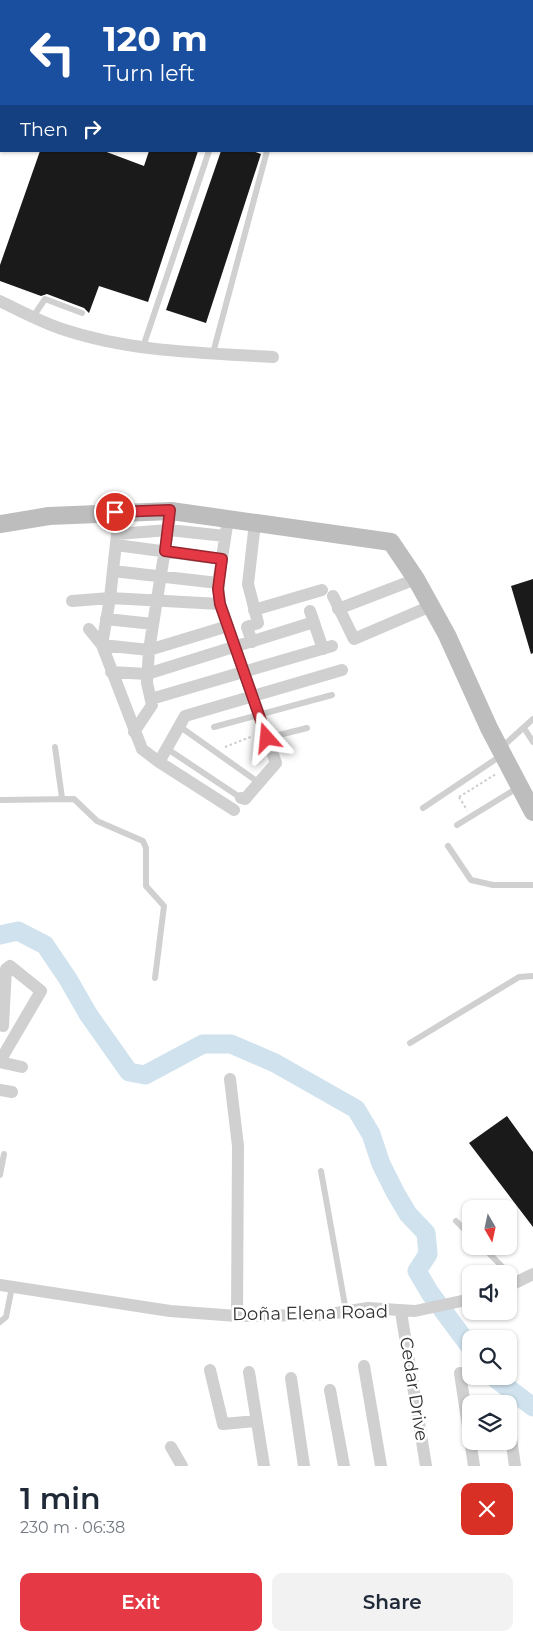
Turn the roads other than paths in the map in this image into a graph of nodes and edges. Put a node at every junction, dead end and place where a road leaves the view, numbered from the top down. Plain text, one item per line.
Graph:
1 (209, 152) edge
2 (267, 152) edge
3 (0, 301) edge
4 (82, 313) dead end
5 (33, 317) junction
6 (143, 347) junction
7 (213, 353) junction
8 (274, 358) dead end
9 (170, 510) junction
10 (255, 523) junction
11 (0, 524) edge
12 (226, 528) junction
13 (169, 530) junction
14 (116, 545) junction
15 (165, 551) junction
16 (222, 559) junction
17 (113, 571) junction
18 (161, 576) junction
19 (416, 579) junction
20 (218, 584) junction
21 (110, 598) junction
22 (157, 599) junction
23 (72, 601) dead end
24 (220, 604) junction
25 (431, 606) junction
26 (338, 609) junction
27 (254, 610) junction
28 (106, 619) junction
29 (153, 624) junction
30 (228, 626) junction
31 (90, 629) dead end
32 (252, 642) junction
33 (102, 645) junction
34 (235, 648) junction
35 (149, 650) junction
36 (342, 670) dead end
37 (111, 672) junction
38 (245, 673) junction
39 (147, 674) junction
40 (253, 694) junction
41 (332, 695) dead end
42 (151, 699) junction
43 (259, 716) junction
44 (533, 719) edge
45 (179, 726) junction
46 (214, 727) dead end
47 (307, 728) dead end
48 (524, 728) junction
49 (134, 732) junction
50 (266, 734) junction
51 (533, 742) edge
52 (56, 747) dead end
53 (166, 748) junction
54 (504, 757) junction
55 (159, 762) junction
56 (258, 782) junction
57 (520, 787) junction
58 (62, 798) junction
59 (241, 798) joint
60 (0, 800) edge
61 (423, 808) dead end
62 (234, 810) dead end
63 (533, 812) edge
64 (457, 825) dead end
65 (448, 846) dead end
66 (533, 885) edge
67 (533, 976) edge
68 (155, 978) dead end
69 (2, 1025) edge
70 (18, 1030) junction
71 (410, 1043) dead end
72 (0, 1061) edge
73 (22, 1067) dead end
74 (230, 1079) dead end
75 (4, 1154) dead end
76 (321, 1171) dead end
77 (0, 1175) edge
78 (456, 1221) dead end
79 (462, 1227) edge
80 (489, 1255) edge
81 (498, 1265) edge
82 (533, 1274) edge
83 (517, 1282) edge
84 (6, 1286) edge
85 (462, 1303) edge
86 (346, 1312) junction
87 (401, 1312) junction
88 (237, 1316) junction
89 (0, 1322) edge
90 (364, 1366) dead end
91 (210, 1370) dead end
92 (249, 1372) dead end
93 (460, 1374) dead end
94 (291, 1378) dead end
95 (330, 1390) dead end
96 (257, 1421) junction
97 (171, 1447) dead end
98 (513, 1450) edge
99 (182, 1466) edge
100 (264, 1466) edge
101 (304, 1466) edge
102 (344, 1466) edge
103 (381, 1466) edge
104 (426, 1466) edge
105 (474, 1466) edge
106 (516, 1466) edge

1 - 6 lane
2 - 7 lane
3 - 5 street
4 - 5 lane
5 - 6 street
6 - 7 street
7 - 8 street
9 - 11 street
9 - 12 street
9 - 13 street
10 - 12 street
10 - 19 street
10 - 27 street
12 - 13 street
12 - 16 street
13 - 14 street
13 - 15 street
14 - 15 street
14 - 17 street
15 - 16 street
15 - 18 street
16 - 20 street
17 - 18 street
17 - 21 street
18 - 20 street
18 - 22 street
19 - 25 street
19 - 26 street
20 - 24 street
21 - 22 street
21 - 23 street
21 - 28 street
22 - 24 street
22 - 29 street
24 - 30 street
25 - 26 street
25 - 54 street
26 - 27 street
27 - 32 street
28 - 29 street
28 - 33 street
29 - 35 street
30 - 34 street
30 - 35 street
31 - 33 street
32 - 34 street
32 - 38 street
33 - 35 street
33 - 37 street
34 - 38 street
34 - 39 street
35 - 39 street
36 - 40 street
37 - 39 street
37 - 49 street
38 - 40 street
38 - 42 street
39 - 42 street
40 - 43 street
40 - 45 street
41 - 43 lane
42 - 49 street
43 - 46 lane
43 - 50 street
44 - 48 lane
45 - 53 street
45 - 56 lane
47 - 50 lane
48 - 51 lane
48 - 54 lane
49 - 55 street
50 - 56 street
52 - 58 lane
53 - 55 street
53 - 59 lane
54 - 57 street
54 - 61 lane
55 - 62 street
56 - 59 street
57 - 63 street
57 - 64 lane
58 - 60 lane
58 - 68 lane
65 - 66 lane
67 - 71 lane
69 - 70 street
69 - 70 street
70 - 72 street
72 - 73 street
74 - 88 street
75 - 77 lane
76 - 86 lane
78 - 79 lane
80 - 81 lane
82 - 83 street
84 - 88 street, Doña Elena Road
84 - 89 lane
85 - 87 street, Doña Elena Road
86 - 87 street, Doña Elena Road
86 - 88 street, Doña Elena Road
87 - 104 street, Cedar Drive
90 - 103 street
91 - 96 street
92 - 96 street
93 - 105 street
94 - 101 street
95 - 102 street
96 - 100 street
97 - 99 street
98 - 106 street

